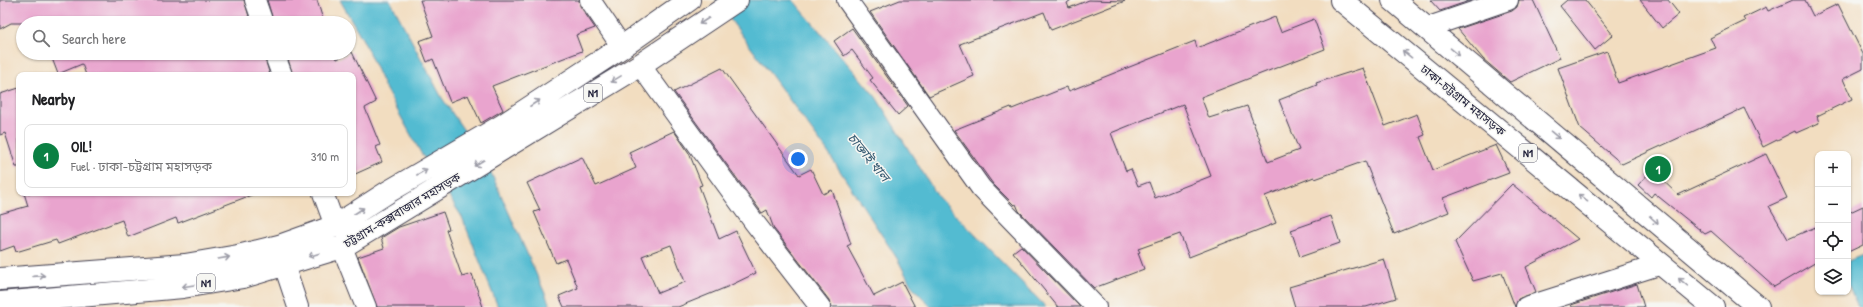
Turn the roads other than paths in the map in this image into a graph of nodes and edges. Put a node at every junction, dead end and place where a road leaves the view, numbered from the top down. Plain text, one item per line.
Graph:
1 (255, 0) edge
2 (590, 0) edge
3 (689, 0) edge
4 (737, 0) edge
5 (847, 0) edge
6 (1341, 0) edge
7 (1389, 0) edge
8 (1393, 0) edge
9 (1508, 0) edge
10 (261, 16) edge
11 (1367, 23) junction
12 (1426, 28) junction
13 (622, 47) junction
14 (277, 60) edge
15 (640, 65) junction
16 (281, 72) edge
17 (508, 133) junction
18 (324, 196) edge
19 (335, 226) junction
20 (342, 247) junction
21 (1662, 264) junction
22 (284, 265) junction
23 (0, 279) edge
24 (0, 303) edge
25 (298, 307) edge
26 (366, 307) edge
27 (820, 307) edge
28 (1096, 307) edge
29 (1526, 307) edge
30 (1713, 307) edge
31 (1758, 307) edge

1 - 10 street
2 - 13 street
3 - 13 highway, চট্টগ্রাম-কক্সবাজার মহাসড়ক / N1
4 -> 15 highway, চট্টগ্রাম-কক্সবাজার মহাসড়ক / N1
5 - 28 street
6 - 11 highway, ঢাকা-চট্টগ্রাম মহাসড়ক / N1
7 - 11 highway
8 - 12 highway
9 - 12 street
21 -> 11 highway, ঢাকা-চট্টগ্রাম মহাসড়ক / N1
12 -> 31 highway
17 -> 13 highway, চট্টগ্রাম-কক্সবাজার মহাসড়ক / N1
14 - 16 street
15 -> 17 highway, চট্টগ্রাম-কক্সবাজার মহাসড়ক / N1
15 - 27 street
19 -> 17 highway, চট্টগ্রাম-কক্সবাজার মহাসড়ক / N1
17 -> 20 highway, চট্টগ্রাম-কক্সবাজার মহাসড়ক / N1
18 - 19 street
23 -> 19 highway, চট্টগ্রাম-কক্সবাজার মহাসড়ক / N1
20 -> 22 highway, চট্টগ্রাম-কক্সবাজার মহাসড়ক / N1
20 - 26 street
21 - 29 street
30 -> 21 highway, ঢাকা-চট্টগ্রাম মহাসড়ক / N1
22 -> 24 highway, চট্টগ্রাম-কক্সবাজার মহাসড়ক / N1
22 - 25 street

